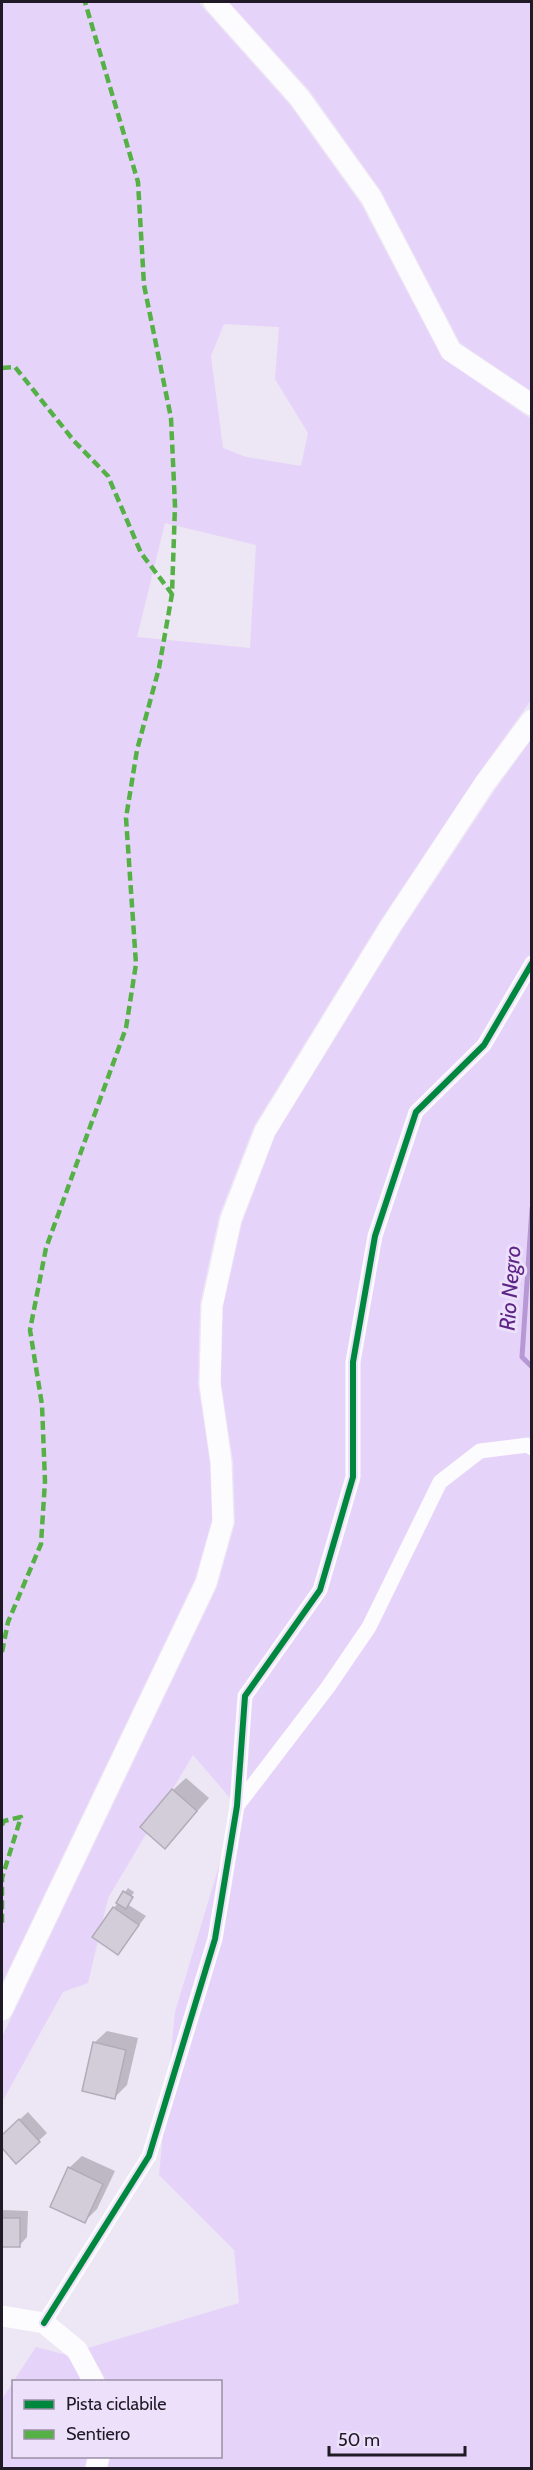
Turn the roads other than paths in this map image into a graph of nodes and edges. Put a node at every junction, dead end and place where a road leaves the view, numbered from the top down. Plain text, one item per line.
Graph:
1 (214, 2) edge
2 (531, 405) edge
3 (531, 720) edge
4 (531, 963) edge
5 (531, 1448) edge
6 (237, 1806) junction
7 (2, 2010) edge
8 (2, 2316) edge
9 (44, 2324) junction
10 (93, 2380) edge

1 - 2 main road
3 - 7 main road
4 - 6 street
5 - 6 street
6 - 9 street
8 - 9 main road
9 - 10 main road

